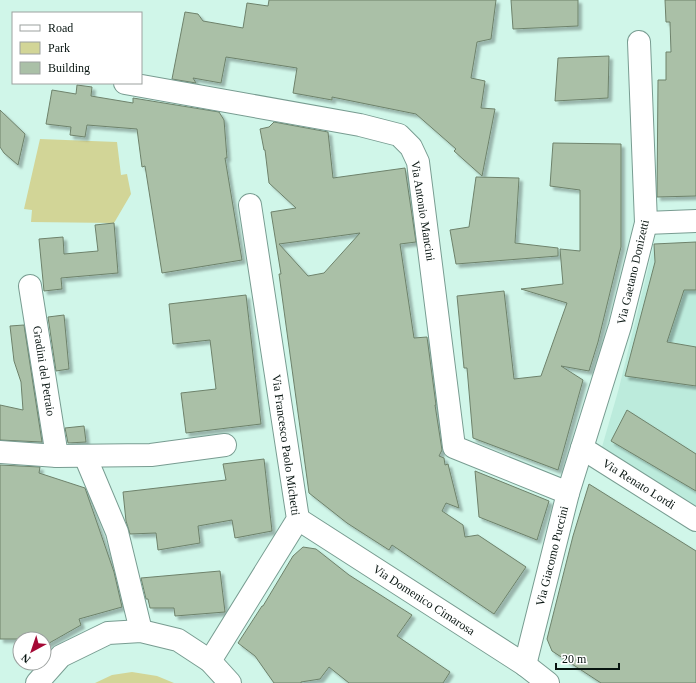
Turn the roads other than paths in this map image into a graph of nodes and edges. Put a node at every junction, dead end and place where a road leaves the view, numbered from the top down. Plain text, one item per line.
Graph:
1 (639, 42) dead end
2 (130, 84) edge
3 (250, 205) dead end
4 (696, 220) edge
5 (646, 223) junction
6 (30, 286) dead end
7 (225, 445) dead end
8 (582, 448) junction
9 (0, 452) edge
10 (57, 456) junction
11 (85, 456) junction
12 (568, 493) junction
13 (298, 519) junction
14 (696, 520) edge
15 (141, 631) junction
16 (210, 661) junction
17 (525, 665) junction
18 (37, 683) edge
19 (230, 683) edge
20 (548, 683) edge

1 - 5 street, Via Gaetano Donizetti
2 - 12 street, Via Antonio Mancini
3 - 13 street, Via Francesco Paolo Michetti
4 - 5 street
5 - 8 street, Via Gaetano Donizetti
6 - 10 street, Gradini del Petraio
7 - 11 street
8 - 12 street, Via Giacomo Puccini
8 - 14 street, Via Renato Lordi
9 - 10 street
10 - 11 street
11 - 15 street
12 - 17 street, Via Giacomo Puccini
13 - 16 street, Via Francesco Paolo Michetti
13 - 17 street, Via Domenico Cimarosa
15 - 16 street
15 - 18 street
16 - 19 street
17 - 20 street, Via Domenico Cimarosa

